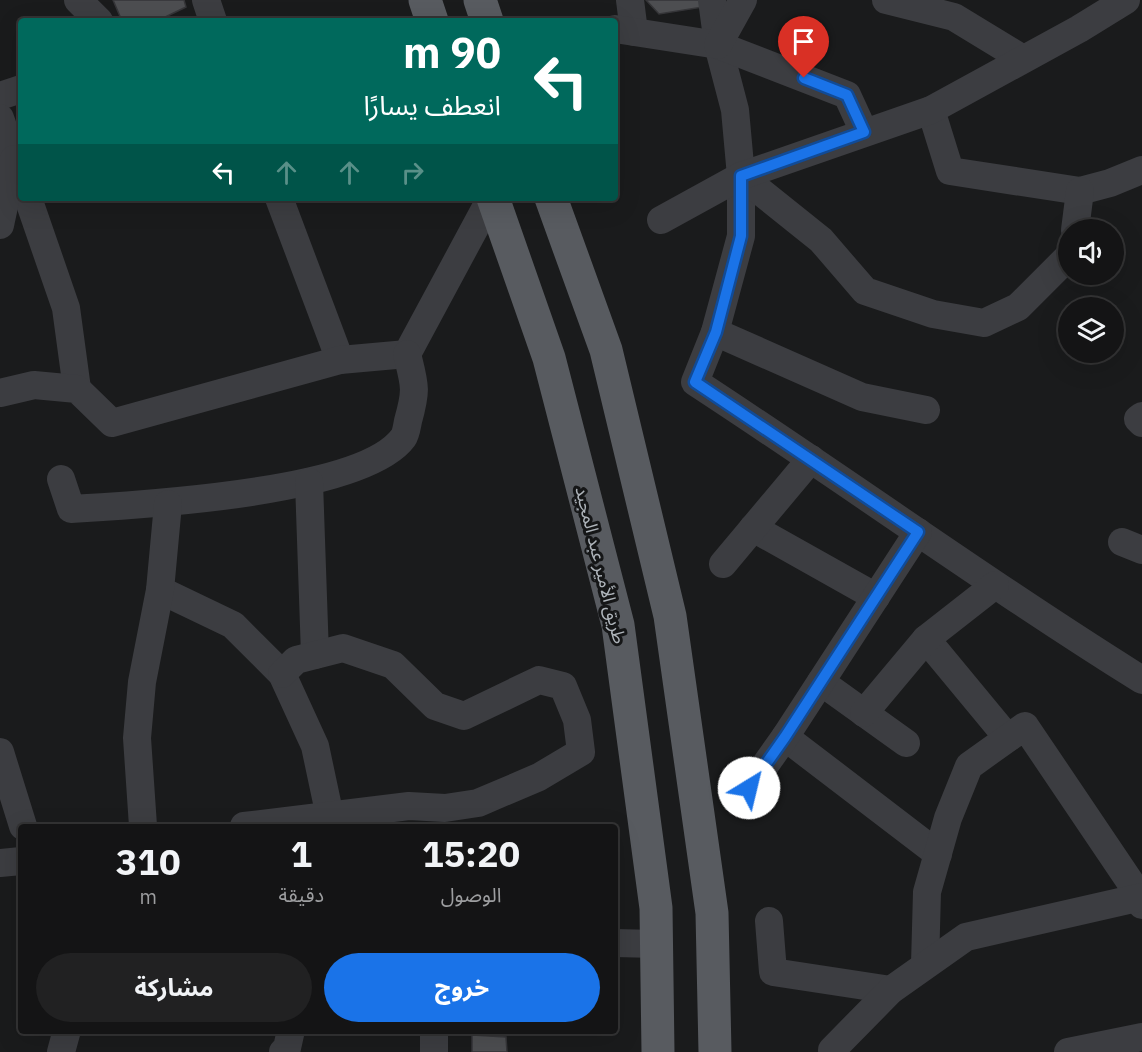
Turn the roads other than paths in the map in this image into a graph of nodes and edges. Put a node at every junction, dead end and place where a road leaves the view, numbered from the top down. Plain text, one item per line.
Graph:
1 (78, 0) edge
2 (206, 0) edge
3 (425, 0) edge
4 (480, 0) edge
5 (630, 0) edge
6 (712, 0) edge
7 (742, 0) edge
8 (886, 0) edge
9 (1126, 0) edge
10 (96, 18) edge
11 (212, 18) edge
12 (431, 18) edge
13 (486, 18) edge
14 (625, 31) edge
15 (718, 45) junction
16 (1023, 59) junction
17 (18, 90) edge
18 (0, 96) edge
19 (931, 110) junction
20 (0, 118) edge
21 (864, 132) junction
22 (18, 169) edge
23 (1142, 170) edge
24 (741, 176) junction
25 (1080, 191) junction
26 (29, 201) edge
27 (280, 201) edge
28 (490, 201) edge
29 (493, 201) edge
30 (552, 201) edge
31 (1076, 219) edge
32 (661, 220) dead end
33 (0, 225) edge
34 (1058, 266) edge
35 (716, 332) junction
36 (407, 354) junction
37 (340, 360) junction
38 (77, 389) junction
39 (0, 393) edge
40 (926, 410) dead end
41 (1142, 416) edge
42 (1142, 423) edge
43 (811, 459) junction
44 (61, 479) dead end
45 (309, 482) junction
46 (168, 504) junction
47 (753, 528) junction
48 (918, 532) junction
49 (723, 564) dead end
50 (995, 585) junction
51 (160, 590) junction
52 (876, 597) junction
53 (926, 639) junction
54 (315, 655) junction
55 (282, 674) junction
56 (1142, 680) edge
57 (821, 682) junction
58 (864, 713) junction
59 (785, 737) junction
60 (1008, 738) junction
61 (906, 743) dead end
62 (0, 752) edge
63 (749, 788) dead end
64 (444, 818) edge
65 (332, 821) edge
66 (22, 824) edge
67 (143, 824) edge
68 (279, 824) edge
69 (938, 854) junction
70 (1142, 900) edge
71 (769, 921) dead end
72 (618, 943) edge
73 (656, 944) junction
74 (925, 964) junction
75 (891, 990) junction
76 (66, 1034) edge
77 (290, 1034) edge
78 (434, 1034) edge
79 (1142, 1037) edge
80 (831, 1051) edge
81 (61, 1052) edge
82 (283, 1052) edge
83 (434, 1052) edge
84 (658, 1052) edge
85 (715, 1052) edge
86 (1068, 1052) edge

1 - 10 street
2 - 11 street
3 - 12 main road
4 - 13 main road
5 - 14 street
6 - 15 street
7 - 15 street
8 - 16 street
9 - 16 street
14 - 15 street
15 - 21 street
15 - 24 street
16 - 19 street
17 - 18 street
19 - 21 street
19 - 25 street
20 - 22 street
21 - 24 street
22 - 33 street
23 - 25 street
24 - 32 street
24 - 34 street
24 - 35 street
25 - 31 street
26 - 38 street
27 - 37 street
28 - 36 street
29 - 73 main road, طريق الأمير عبد المجيد
30 - 85 main road
35 - 40 street
35 - 43 street
36 - 37 street
36 - 45 street
37 - 38 street
38 - 39 street
41 - 42 street
43 - 47 street
43 - 48 street
44 - 46 street
45 - 46 street
45 - 54 street
46 - 51 street
47 - 49 street
47 - 52 street
48 - 50 street
48 - 52 street
50 - 53 street
50 - 56 street
51 - 55 street
51 - 67 street
52 - 57 street
53 - 58 street
53 - 60 street
54 - 55 street
54 - 64 street
55 - 65 street
57 - 58 street
57 - 59 street
58 - 61 street
59 - 63 street
59 - 69 street
60 - 69 street
60 - 70 street
62 - 66 street
64 - 65 street
65 - 68 street
69 - 74 street
70 - 74 street
71 - 75 street
72 - 73 street
73 - 84 main road, طريق الأمير عبد المجيد
74 - 75 street
75 - 80 street
76 - 81 street
77 - 82 street
78 - 83 street
79 - 86 street

